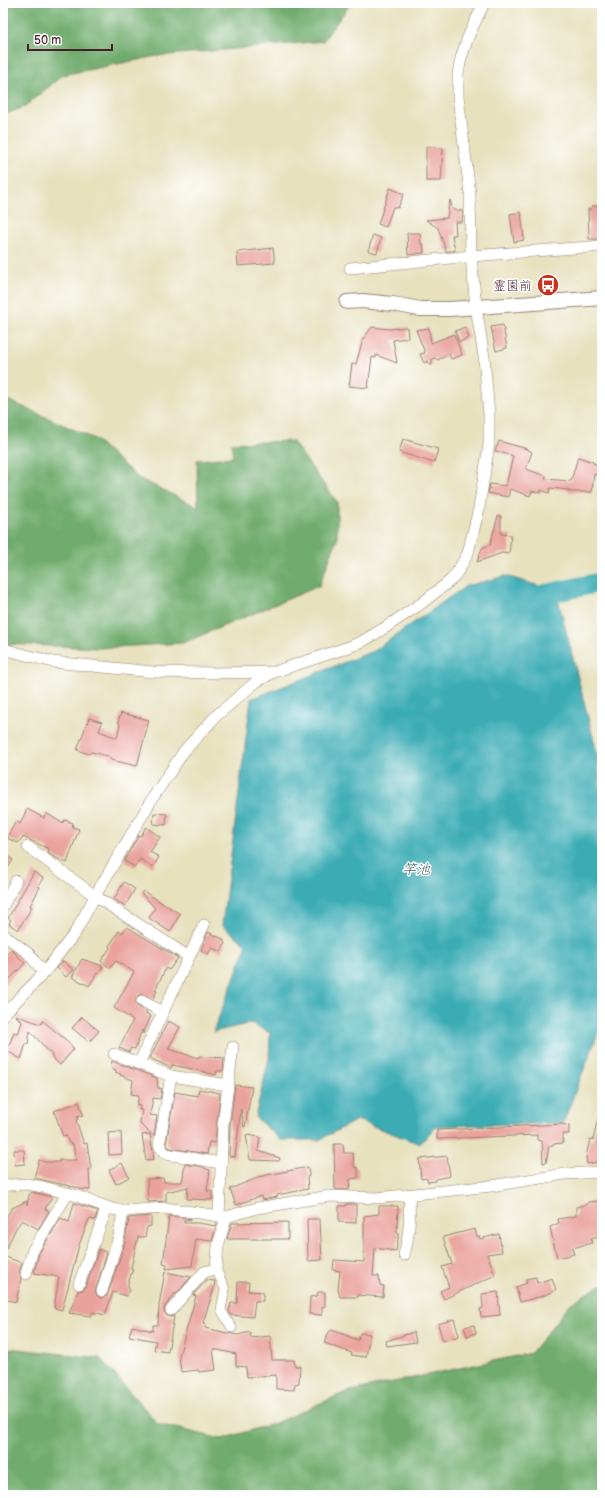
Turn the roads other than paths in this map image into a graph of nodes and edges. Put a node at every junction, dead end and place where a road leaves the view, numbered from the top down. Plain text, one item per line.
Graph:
1 (484, 3) edge
2 (602, 246) edge
3 (471, 256) junction
4 (350, 268) dead end
5 (602, 298) edge
6 (347, 302) dead end
7 (476, 308) junction
8 (3, 649) edge
9 (274, 672) junction
10 (28, 847) dead end
11 (17, 882) dead end
12 (95, 896) junction
13 (3, 906) edge
14 (204, 925) dead end
15 (3, 934) edge
16 (189, 957) junction
17 (44, 973) junction
18 (142, 1001) dead end
19 (163, 1012) junction
20 (3, 1015) edge
21 (233, 1047) dead end
22 (114, 1054) dead end
23 (139, 1063) junction
24 (171, 1076) junction
25 (228, 1085) junction
26 (221, 1163) junction
27 (602, 1172) edge
28 (3, 1186) edge
29 (68, 1193) junction
30 (409, 1195) junction
31 (107, 1207) junction
32 (123, 1211) junction
33 (223, 1217) junction
34 (404, 1255) dead end
35 (216, 1269) junction
36 (26, 1274) dead end
37 (79, 1284) dead end
38 (102, 1291) dead end
39 (171, 1310) dead end
40 (232, 1328) dead end

1 - 3 street
2 - 3 street
3 - 4 street
3 - 7 street
5 - 7 street
6 - 7 street
7 - 9 street
8 - 9 street
9 - 12 street
10 - 12 street
11 - 13 street
12 - 16 street
12 - 17 street
14 - 16 street
15 - 17 street
16 - 19 street
17 - 20 street
18 - 19 street
19 - 23 street
21 - 25 street
22 - 23 street
23 - 24 street
24 - 25 street
24 - 26 street
25 - 26 street
26 - 33 street
27 - 30 street
28 - 29 street
29 - 31 street
29 - 36 street
30 - 33 street
30 - 34 street
31 - 32 street
31 - 37 street
32 - 33 street
32 - 38 street
33 - 35 street
35 - 39 street
35 - 40 street

